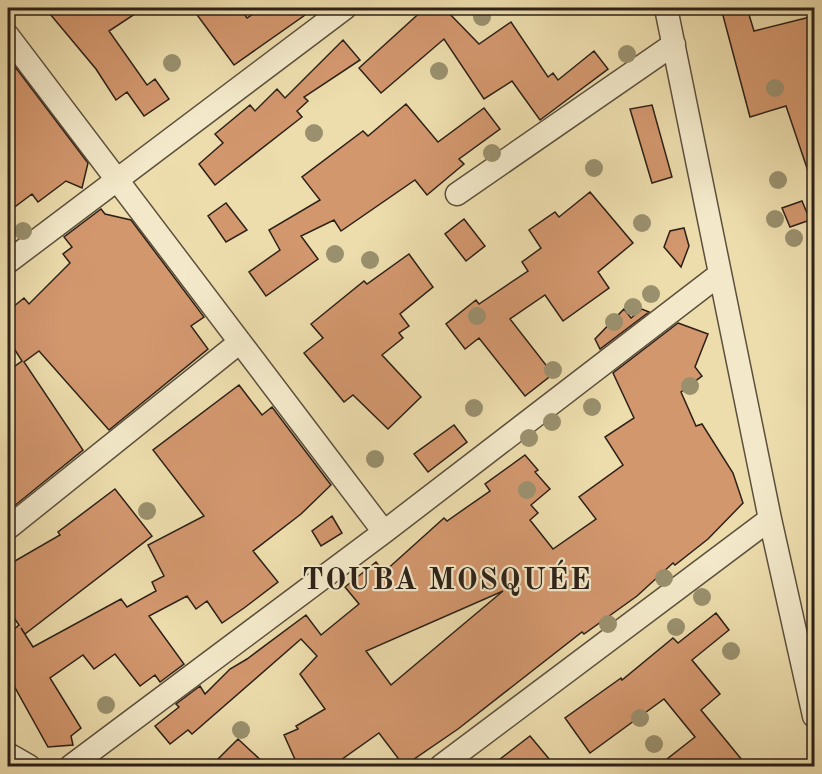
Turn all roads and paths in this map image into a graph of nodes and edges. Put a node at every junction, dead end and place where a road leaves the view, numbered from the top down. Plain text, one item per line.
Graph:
1 (345, 8) edge
2 (666, 8) edge
3 (8, 36) edge
4 (674, 44) junction
5 (116, 178) junction
6 (457, 194) dead end
7 (8, 262) edge
8 (720, 274) junction
9 (240, 342) junction
10 (770, 519) junction
11 (8, 528) edge
12 (384, 532) junction
13 (814, 716) edge
14 (8, 753) edge
15 (29, 766) edge
16 (71, 766) edge
17 (441, 766) edge

1 - 5 street
2 - 4 street
3 - 5 street
4 - 6 street
4 - 8 street
5 - 7 street
5 - 9 street
8 - 10 street
8 - 12 street
9 - 11 street
9 - 12 street
10 - 13 street
10 - 17 street
12 - 16 street
14 - 15 street

